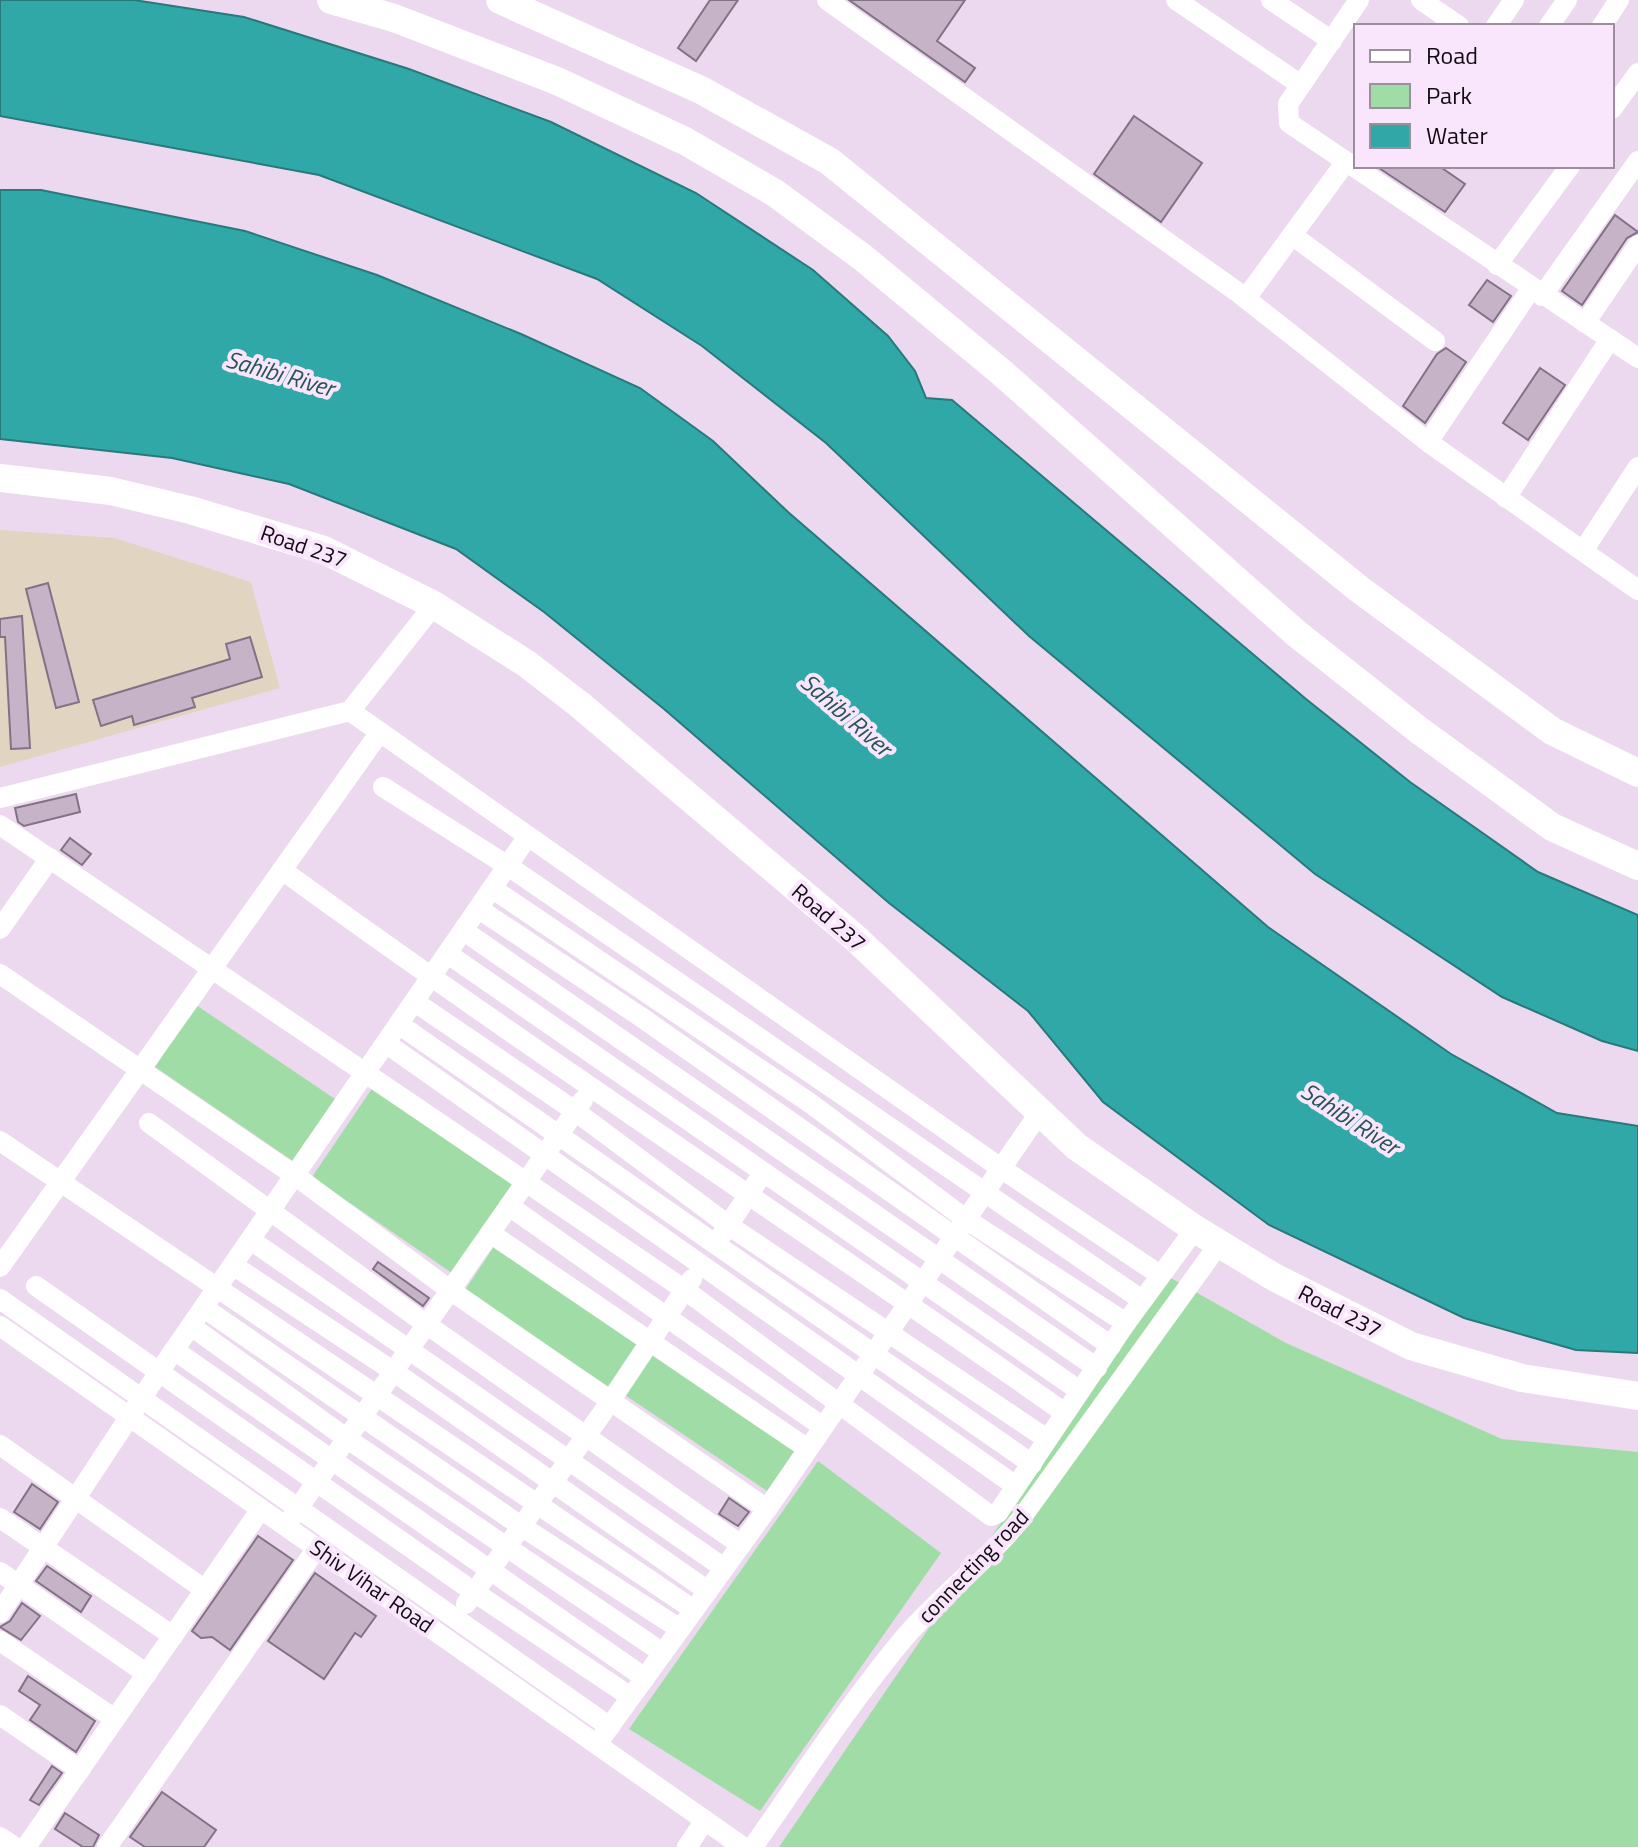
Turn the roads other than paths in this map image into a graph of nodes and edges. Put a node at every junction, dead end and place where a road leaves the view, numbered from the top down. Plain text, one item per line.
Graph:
1 (331, 0) edge
2 (500, 0) edge
3 (827, 0) edge
4 (1176, 0) edge
5 (1271, 0) edge
6 (1359, 0) edge
7 (1421, 0) edge
8 (1514, 0) edge
9 (1567, 0) edge
10 (1619, 0) edge
11 (1456, 24) edge
12 (1497, 24) edge
13 (1550, 24) edge
14 (1603, 24) edge
15 (1332, 41) junction
16 (1638, 73) edge
17 (1301, 85) junction
18 (1614, 106) edge
19 (1638, 161) edge
20 (1345, 163) junction
21 (1569, 168) edge
22 (1292, 235) junction
23 (1638, 245) edge
24 (1497, 265) junction
25 (1537, 293) junction
26 (1246, 298) junction
27 (1585, 323) junction
28 (1610, 339) junction
29 (1435, 341) dead end
30 (1638, 358) edge
31 (1428, 442) junction
32 (1638, 467) edge
33 (0, 478) edge
34 (1506, 498) junction
35 (1583, 551) junction
36 (1638, 590) edge
37 (434, 605) junction
38 (350, 711) junction
39 (380, 732) junction
40 (1638, 773) edge
41 (383, 787) dead end
42 (0, 798) edge
43 (0, 825) edge
44 (528, 836) junction
45 (50, 858) junction
46 (508, 866) junction
47 (1638, 866) edge
48 (282, 870) junction
49 (493, 889) junction
50 (479, 909) junction
51 (0, 929) edge
52 (464, 931) junction
53 (689, 949) junction
54 (448, 954) junction
55 (211, 969) junction
56 (0, 974) edge
57 (670, 976) junction
58 (431, 979) junction
59 (655, 998) junction
60 (415, 1002) junction
61 (641, 1017) junction
62 (400, 1025) junction
63 (625, 1041) junction
64 (387, 1044) junction
65 (841, 1056) junction
66 (609, 1063) junction
67 (140, 1071) junction
68 (368, 1072) junction
69 (823, 1083) junction
70 (593, 1086) junction
71 (810, 1103) junction
72 (575, 1111) junction
73 (1040, 1112) junction
74 (149, 1123) dead end
75 (795, 1125) junction
76 (558, 1135) junction
77 (0, 1141) edge
78 (779, 1148) junction
79 (543, 1157) junction
80 (1002, 1169) junction
81 (763, 1173) junction
82 (297, 1177) junction
83 (526, 1182) junction
84 (60, 1183) junction
85 (749, 1194) junction
86 (984, 1195) junction
87 (509, 1206) junction
88 (273, 1210) junction
89 (967, 1220) junction
90 (728, 1225) junction
91 (490, 1233) junction
92 (1207, 1237) junction
93 (954, 1238) junction
94 (252, 1241) junction
95 (715, 1245) junction
96 (939, 1259) junction
97 (234, 1266) junction
98 (0, 1267) edge
99 (700, 1267) junction
100 (1160, 1275) junction
101 (924, 1282) junction
102 (36, 1286) dead end
103 (218, 1289) junction
104 (450, 1290) junction
105 (685, 1290) junction
106 (0, 1299) edge
107 (1142, 1300) junction
108 (909, 1303) junction
109 (204, 1308) junction
110 (666, 1318) junction
111 (1126, 1323) junction
112 (426, 1324) junction
113 (0, 1326) edge
114 (191, 1326) junction
115 (890, 1331) junction
116 (650, 1342) junction
117 (1111, 1346) junction
118 (174, 1350) junction
119 (408, 1350) junction
120 (873, 1355) junction
121 (1097, 1368) junction
122 (393, 1371) junction
123 (159, 1372) junction
124 (859, 1376) junction
125 (1080, 1391) junction
126 (378, 1394) junction
127 (1638, 1396) edge
128 (142, 1401) junction
129 (610, 1401) junction
130 (840, 1403) junction
131 (1065, 1413) junction
132 (362, 1415) junction
133 (131, 1419) junction
134 (823, 1427) junction
135 (587, 1435) junction
136 (346, 1438) junction
137 (1047, 1439) junction
138 (0, 1445) edge
139 (808, 1449) junction
140 (332, 1460) junction
141 (568, 1461) junction
142 (1032, 1464) junction
143 (316, 1482) junction
144 (552, 1483) junction
145 (1016, 1486) junction
146 (78, 1499) junction
147 (537, 1504) junction
148 (261, 1509) junction
149 (767, 1509) junction
150 (0, 1518) edge
151 (291, 1518) junction
152 (521, 1526) junction
153 (741, 1545) junction
154 (506, 1547) junction
155 (44, 1548) junction
156 (317, 1548) junction
157 (724, 1568) junction
158 (491, 1569) junction
159 (0, 1572) edge
160 (19, 1585) junction
161 (205, 1590) junction
162 (708, 1591) junction
163 (474, 1592) junction
164 (694, 1610) junction
165 (0, 1613) edge
166 (456, 1617) junction
167 (680, 1629) junction
168 (173, 1636) junction
169 (443, 1636) junction
170 (0, 1641) edge
171 (663, 1653) junction
172 (147, 1674) junction
173 (645, 1678) junction
174 (631, 1697) junction
175 (0, 1715) edge
176 (115, 1719) junction
177 (610, 1727) junction
178 (597, 1744) junction
179 (80, 1770) junction
180 (705, 1820) junction
181 (0, 1837) edge
182 (15, 1847) edge
183 (26, 1847) edge
184 (107, 1847) edge
185 (687, 1847) edge
186 (743, 1847) edge
187 (753, 1847) edge

1 - 47 street
2 - 40 street
3 - 26 street
4 - 17 street
5 - 15 street
6 - 15 street
7 - 11 street
8 - 12 street
9 - 13 street
10 - 14 street
15 - 17 street
16 - 18 street
17 - 20 street
19 - 25 street
20 - 22 street
20 - 24 street
21 - 24 street
22 - 26 street
22 - 29 street
23 - 27 street
24 - 25 street
25 - 27 street
25 - 31 street
26 - 31 street
27 - 28 street
28 - 30 street
28 - 34 street
31 - 34 street
32 - 35 street
33 - 37 street, Road 237
34 - 35 street
35 - 36 street
37 - 38 street
37 - 73 street, Road 237
38 - 39 street
38 - 42 street
39 - 44 street
39 - 48 street
41 - 46 street
43 - 45 street
44 - 46 street
44 - 53 street
45 - 51 street
45 - 55 street
46 - 49 street
46 - 57 street
48 - 55 street
48 - 58 street
49 - 50 street
49 - 59 street
50 - 52 street
50 - 61 street
52 - 54 street
52 - 63 street
53 - 57 street
53 - 65 street
54 - 58 street
54 - 66 street
55 - 67 street
55 - 68 street
56 - 67 street
57 - 59 street
57 - 69 street
58 - 60 street
58 - 70 street
59 - 61 street
59 - 71 street
60 - 62 street
60 - 72 street
61 - 63 street
61 - 75 street
62 - 64 street
62 - 76 street
63 - 66 street
63 - 78 street
64 - 68 street
64 - 79 street
65 - 69 street
65 - 80 street
66 - 70 street
66 - 81 street
67 - 82 street
67 - 84 street
68 - 82 street
68 - 83 street
69 - 71 street
69 - 86 street
70 - 72 street
70 - 85 street
71 - 75 street
71 - 89 street
72 - 76 street
72 - 90 street
73 - 80 street
73 - 92 street, Road 237
74 - 88 street
75 - 78 street
75 - 93 street
76 - 79 street
76 - 95 street
77 - 84 street
78 - 81 street
78 - 96 street
79 - 83 street
79 - 99 street
80 - 86 street
80 - 100 street
81 - 85 street
81 - 101 street
82 - 88 street
82 - 104 street
83 - 87 street
83 - 105 street
84 - 98 street
84 - 103 street
85 - 90 street
85 - 108 street
86 - 89 street
86 - 107 street
87 - 91 street
87 - 110 street
88 - 94 street
88 - 112 street
89 - 93 street
89 - 111 street
90 - 95 street
90 - 115 street
91 - 104 street
91 - 116 street
92 - 100 street
92 - 127 street, Road 237
92 - 187 street, connecting road
93 - 96 street
93 - 117 street
94 - 97 street
94 - 119 street
95 - 99 street
95 - 120 street
96 - 101 street
96 - 121 street
97 - 103 street
97 - 122 street
99 - 105 street
99 - 124 street
100 - 107 street
101 - 108 street
101 - 125 street
102 - 123 street
103 - 109 street
103 - 126 street
104 - 112 street
104 - 129 street
105 - 110 street
105 - 130 street
106 - 128 street
107 - 111 street
108 - 115 street
108 - 131 street
109 - 114 street
109 - 132 street
110 - 116 street
110 - 134 street
111 - 117 street
112 - 119 street
112 - 135 street
113 - 133 street, Shiv Vihar Road
114 - 118 street
114 - 136 street
115 - 120 street
115 - 137 street
116 - 129 street
116 - 139 street
117 - 121 street
118 - 123 street
118 - 140 street
119 - 122 street
119 - 141 street
120 - 124 street
120 - 142 street
121 - 125 street
122 - 126 street
122 - 144 street
123 - 128 street
123 - 143 street
124 - 130 street
124 - 145 street
125 - 131 street
126 - 132 street
126 - 147 street
128 - 133 street
128 - 151 street
129 - 135 street
129 - 149 street
130 - 134 street
130 - 145 street
131 - 137 street
132 - 136 street
132 - 152 street
133 - 146 street
133 - 148 street, Shiv Vihar Road
134 - 139 street
135 - 141 street
135 - 153 street
136 - 140 street
136 - 154 street
137 - 142 street
138 - 146 street
139 - 149 street
140 - 143 street
140 - 158 street
141 - 144 street
141 - 157 street
142 - 145 street
143 - 151 street
143 - 163 street
144 - 147 street
144 - 162 street
146 - 155 street
146 - 161 street
147 - 152 street
147 - 164 street
148 - 151 street, Shiv Vihar Road
148 - 161 street
149 - 153 street
150 - 155 street
151 - 156 street, Shiv Vihar Road
151 - 166 street
152 - 154 street
152 - 167 street
153 - 157 street
154 - 158 street
154 - 171 street
155 - 160 street
155 - 168 street
156 - 169 street, Shiv Vihar Road
156 - 184 street
157 - 162 street
158 - 163 street
158 - 173 street
159 - 160 street
160 - 165 street
160 - 172 street
161 - 168 street
162 - 164 street
163 - 166 street
163 - 174 street
164 - 167 street
166 - 169 street
166 - 177 street
167 - 171 street
168 - 172 street
169 - 178 street, Shiv Vihar Road
170 - 176 street
171 - 173 street
172 - 176 street
173 - 174 street
174 - 177 street
175 - 179 street
176 - 179 street
177 - 178 street
178 - 180 street, Shiv Vihar Road
179 - 183 street
180 - 185 street
180 - 186 street, Shiv Vihar Road
181 - 182 street

